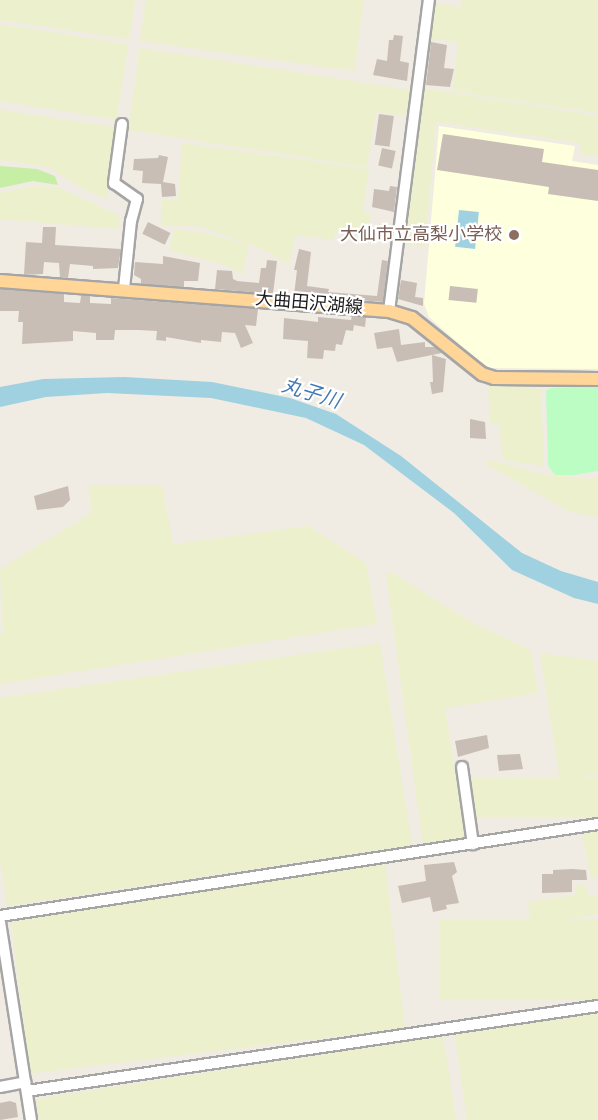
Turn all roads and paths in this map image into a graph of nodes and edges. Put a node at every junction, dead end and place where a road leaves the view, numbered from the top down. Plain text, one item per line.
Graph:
1 (429, 0) edge
2 (122, 124) dead end
3 (0, 281) edge
4 (124, 289) junction
5 (389, 311) junction
6 (598, 379) edge
7 (462, 767) dead end
8 (598, 824) edge
9 (473, 844) junction
10 (0, 916) edge
11 (0, 922) edge
12 (598, 1006) edge
13 (0, 1087) edge
14 (27, 1087) junction
15 (31, 1120) edge

1 - 5 street
2 - 4 street
3 - 4 main road, 大曲田沢湖線
4 - 5 main road, 大曲田沢湖線
5 - 6 main road, 大曲田沢湖線
7 - 9 street
8 - 9 street
9 - 10 street
11 - 14 street
12 - 14 street
13 - 14 street
14 - 15 street

